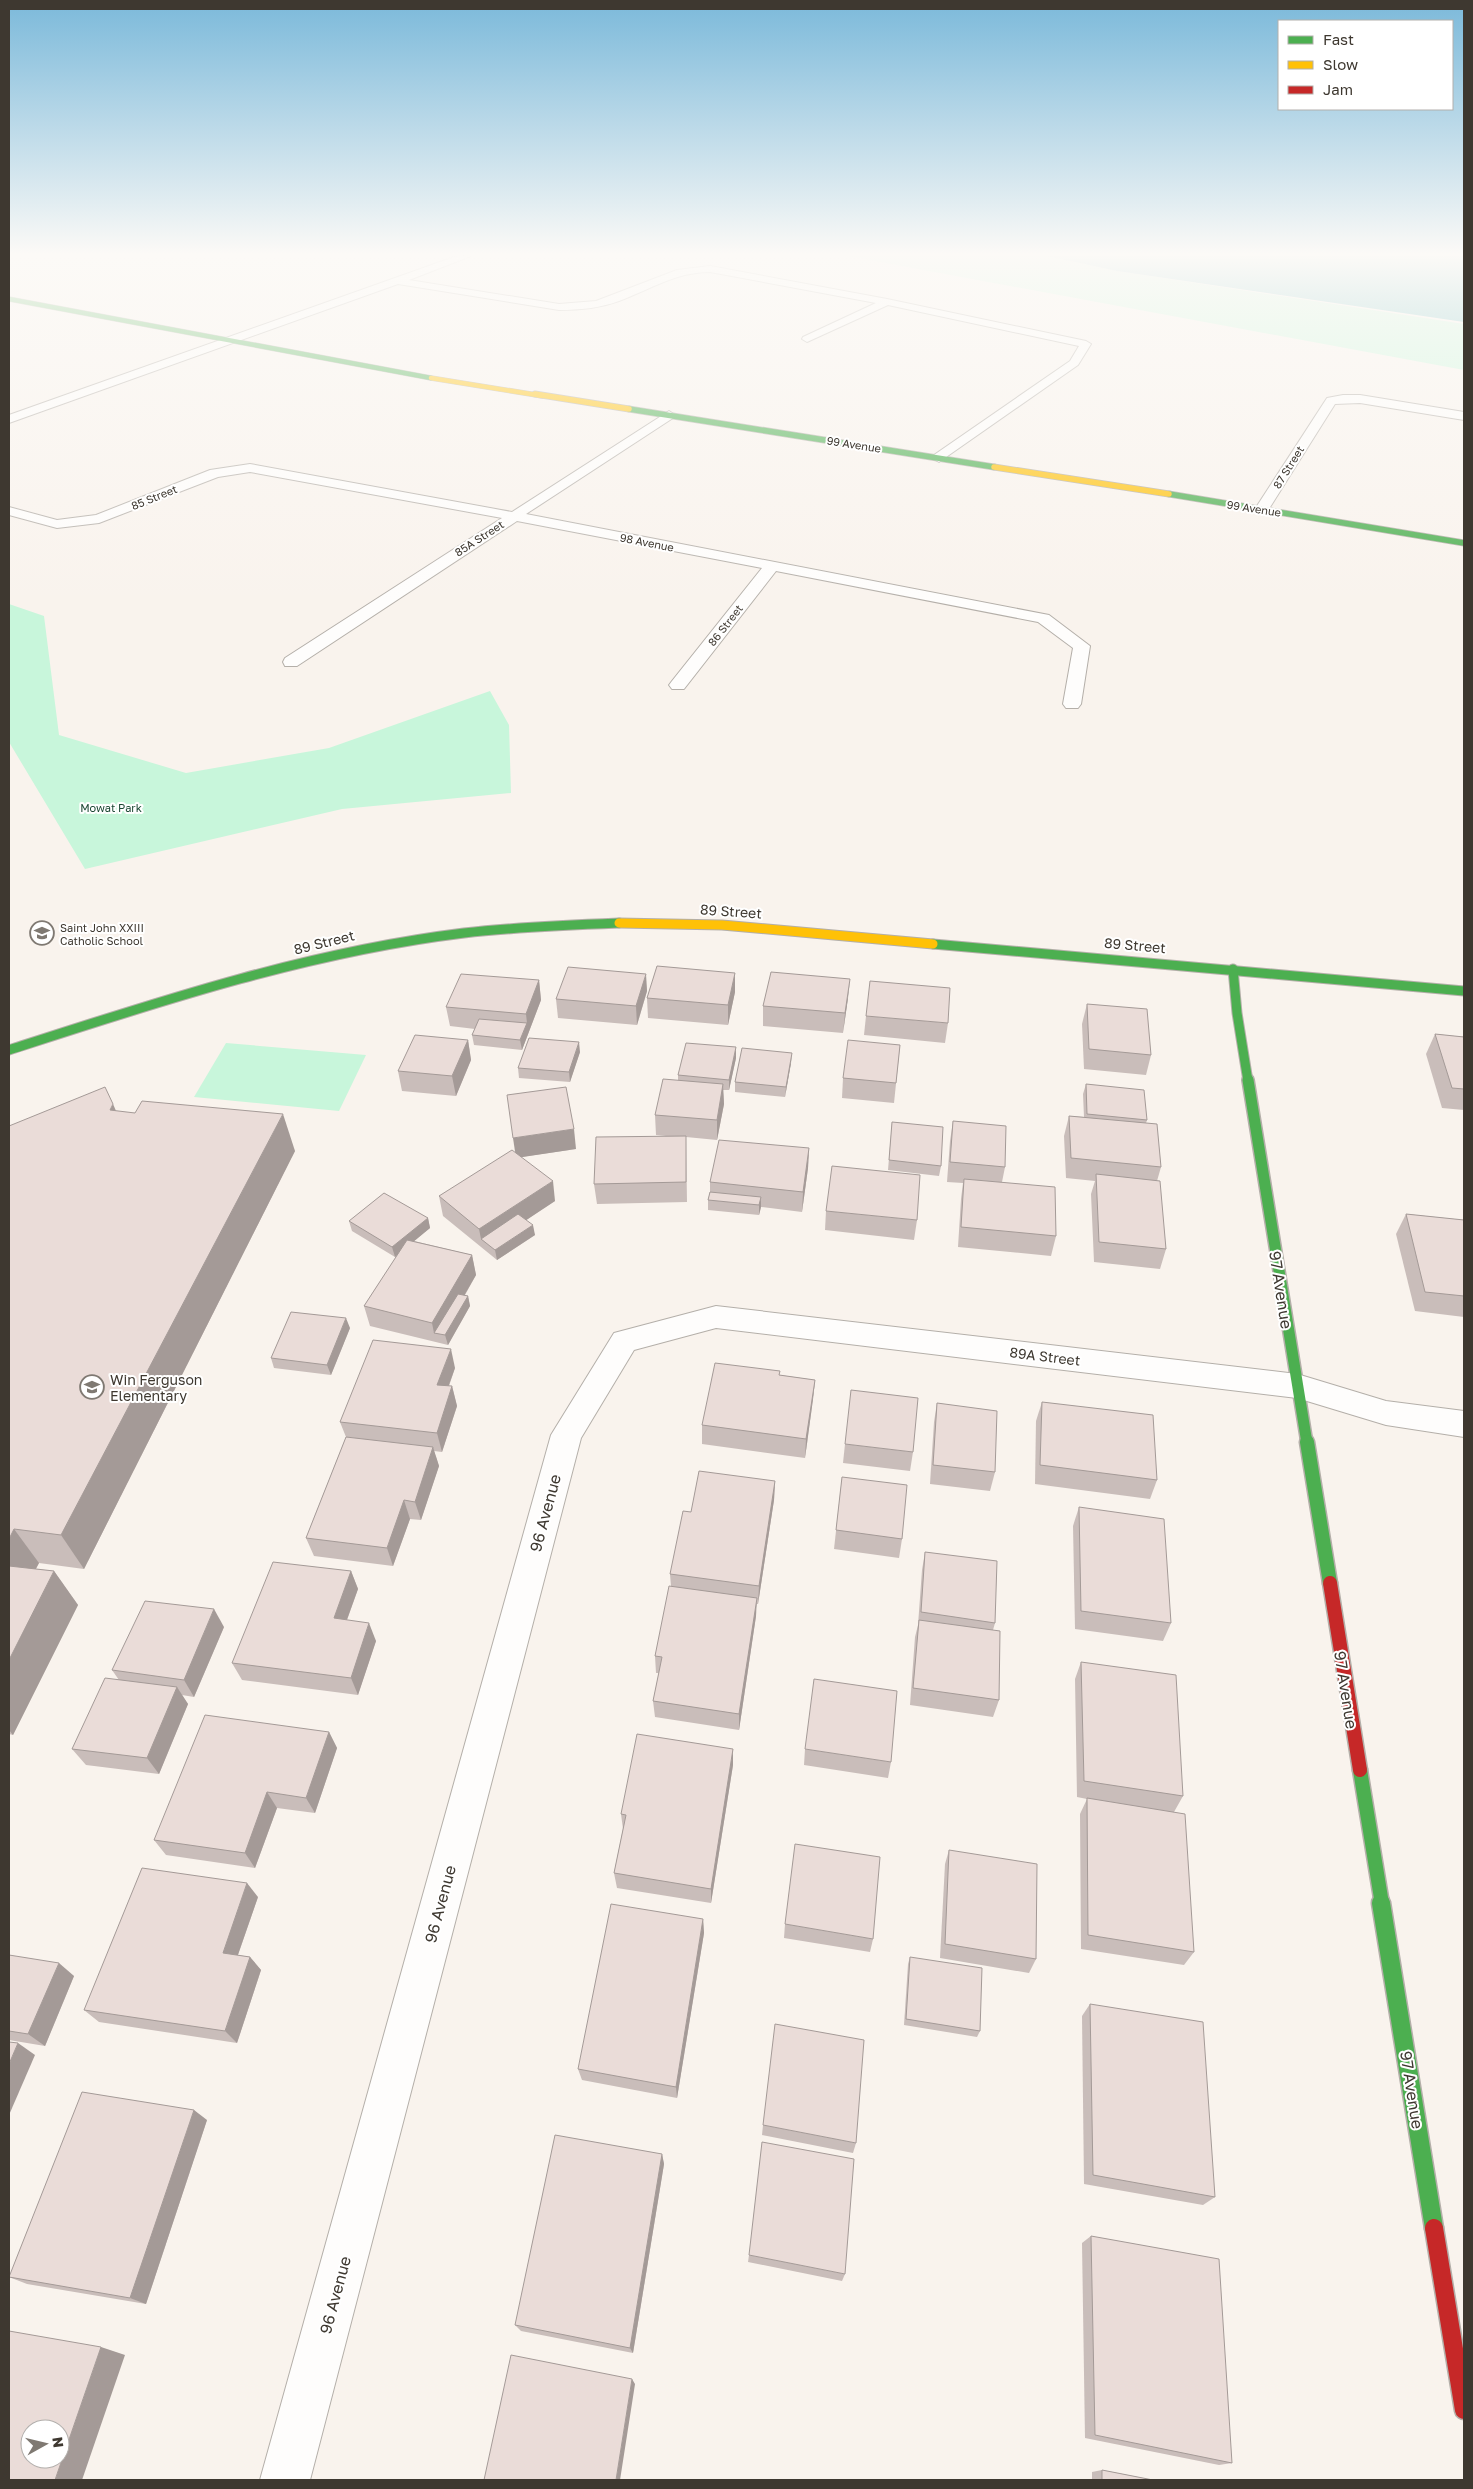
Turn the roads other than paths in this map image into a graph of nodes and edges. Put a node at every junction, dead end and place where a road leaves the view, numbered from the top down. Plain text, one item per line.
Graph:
1 (141, 372) edge
2 (398, 372) edge
3 (1061, 372) edge
4 (9, 411) edge
5 (22, 414) junction
6 (669, 415) junction
7 (1464, 416) edge
8 (9, 419) edge
9 (938, 458) junction
10 (250, 468) joint
11 (1262, 509) junction
12 (9, 511) edge
13 (513, 516) junction
14 (1464, 543) edge
15 (772, 566) junction
16 (290, 662) dead end
17 (678, 684) dead end
18 (1072, 704) dead end
19 (1233, 969) junction
20 (1464, 991) edge
21 (9, 1050) edge
22 (624, 1341) joint
23 (1297, 1386) junction
24 (1464, 1424) edge
25 (1464, 2410) edge
26 (285, 2480) edge

1 - 5 street
2 - 6 street, 99 Avenue
3 - 9 street
4 - 5 street
5 - 8 street
6 - 9 street, 99 Avenue
6 - 13 street, 85A Street
7 - 11 street, 87 Street
9 - 11 street, 99 Avenue
10 - 12 street, 85 Street
10 - 13 street, 98 Avenue
11 - 14 street, 99 Avenue
13 - 15 street, 98 Avenue
13 - 16 street, 85A Street
15 - 17 street, 86 Street
15 - 18 street, 98 Avenue
19 - 20 street, 89 Street
19 - 21 street, 89 Street
19 - 23 street, 97 Avenue
22 - 23 street, 89A Street
22 - 26 street, 96 Avenue
23 - 24 street, 89A Street
23 - 25 street, 97 Avenue

